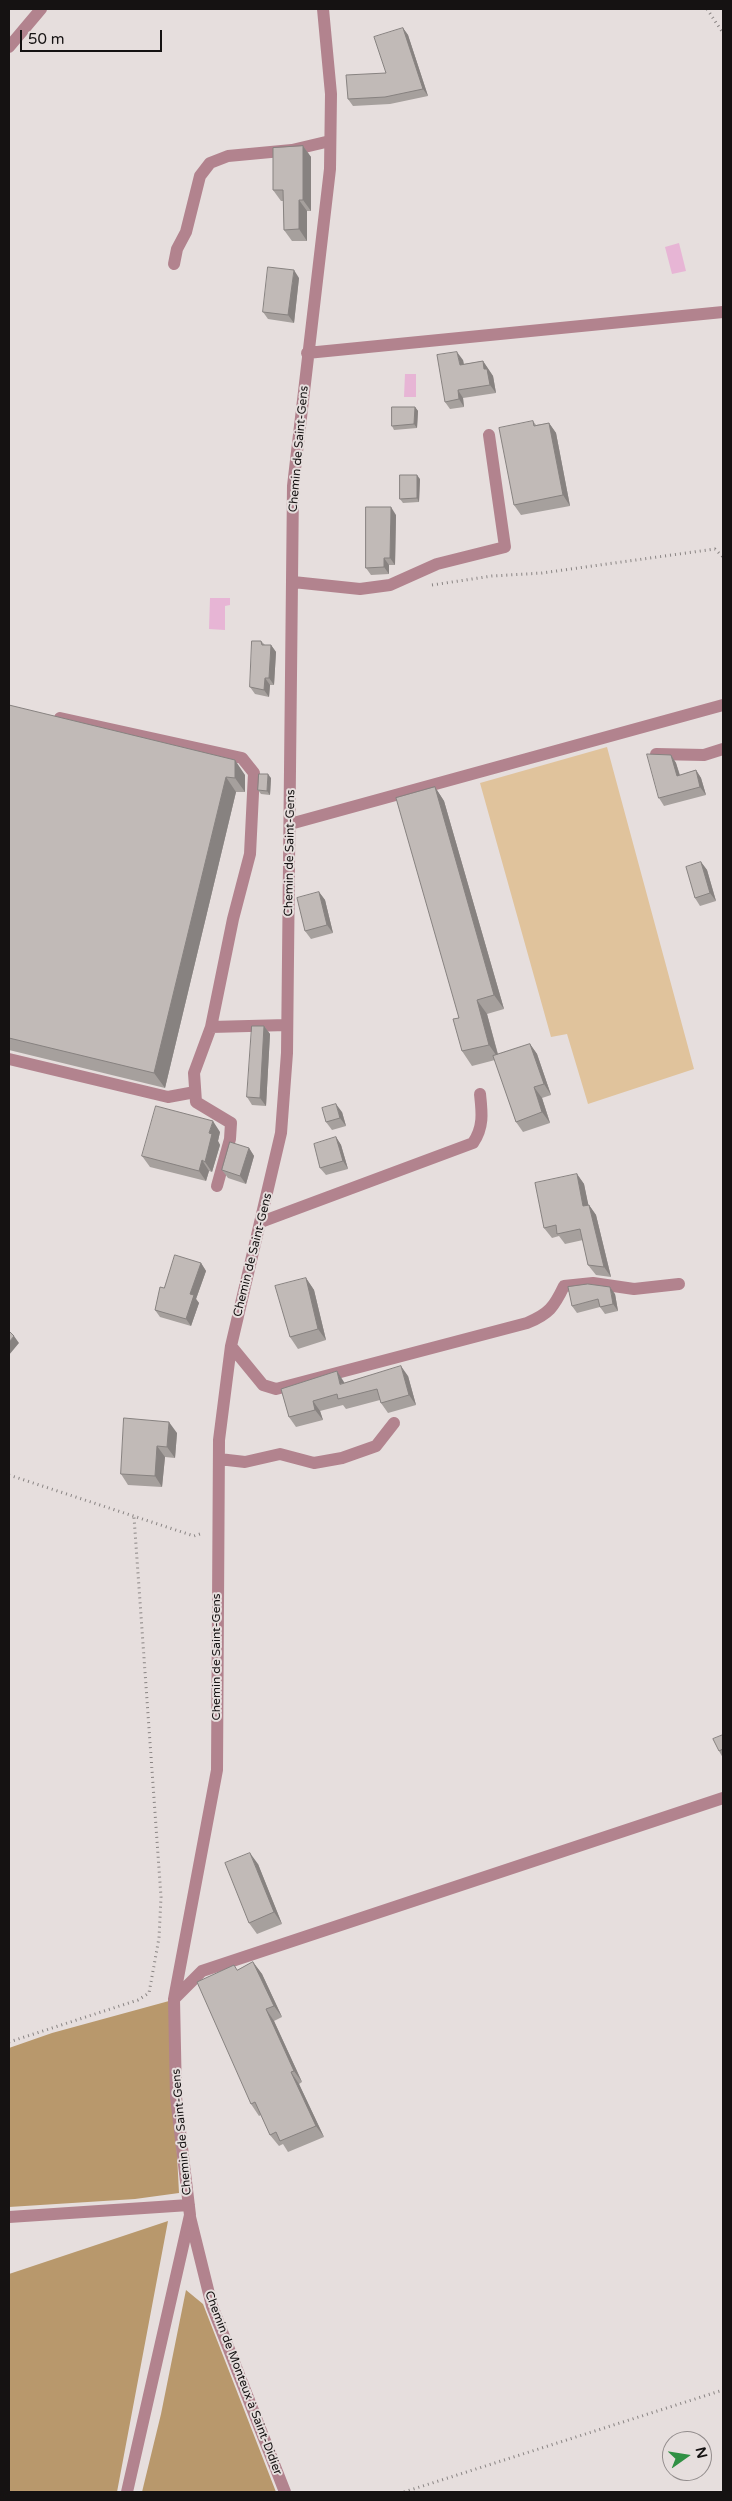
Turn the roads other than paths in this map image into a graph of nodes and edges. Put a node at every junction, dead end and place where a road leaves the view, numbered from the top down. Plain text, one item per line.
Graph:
1 (40, 9) edge
2 (322, 9) edge
3 (9, 47) edge
4 (330, 141) junction
5 (174, 264) dead end
6 (723, 312) edge
7 (307, 353) junction
8 (489, 435) dead end
9 (293, 582) junction
10 (723, 705) edge
11 (48, 715) edge
12 (723, 749) edge
13 (656, 754) edge
14 (290, 824) junction
15 (288, 1025) junction
16 (211, 1027) junction
17 (9, 1060) edge
18 (195, 1092) junction
19 (480, 1094) dead end
20 (217, 1186) dead end
21 (261, 1222) junction
22 (679, 1284) dead end
23 (231, 1346) junction
24 (394, 1423) dead end
25 (219, 1459) junction
26 (723, 1798) edge
27 (174, 1999) junction
28 (189, 2210) junction
29 (9, 2217) edge
30 (127, 2492) edge
31 (285, 2492) edge

1 - 3 street
2 - 4 street, Chemin de Saint-Gens
4 - 5 street
4 - 7 street, Chemin de Saint-Gens
6 - 7 street
7 - 9 street, Chemin de Saint-Gens
8 - 9 street
9 - 14 street, Chemin de Saint-Gens
10 - 14 street
11 - 16 street
12 - 13 street
14 - 15 street, Chemin de Saint-Gens
15 - 16 street
15 - 21 street, Chemin de Saint-Gens
16 - 18 street
17 - 18 street
18 - 20 street
19 - 21 street
21 - 23 street, Chemin de Saint-Gens
22 - 23 street
23 - 25 street, Chemin de Saint-Gens
24 - 25 street
25 - 27 street, Chemin de Saint-Gens
26 - 27 street
27 - 28 street, Chemin de Saint-Gens
28 - 29 street
28 - 30 street, Chemin de Saint-Gens
28 - 31 street, Chemin de Monteux à Saint-Didier

